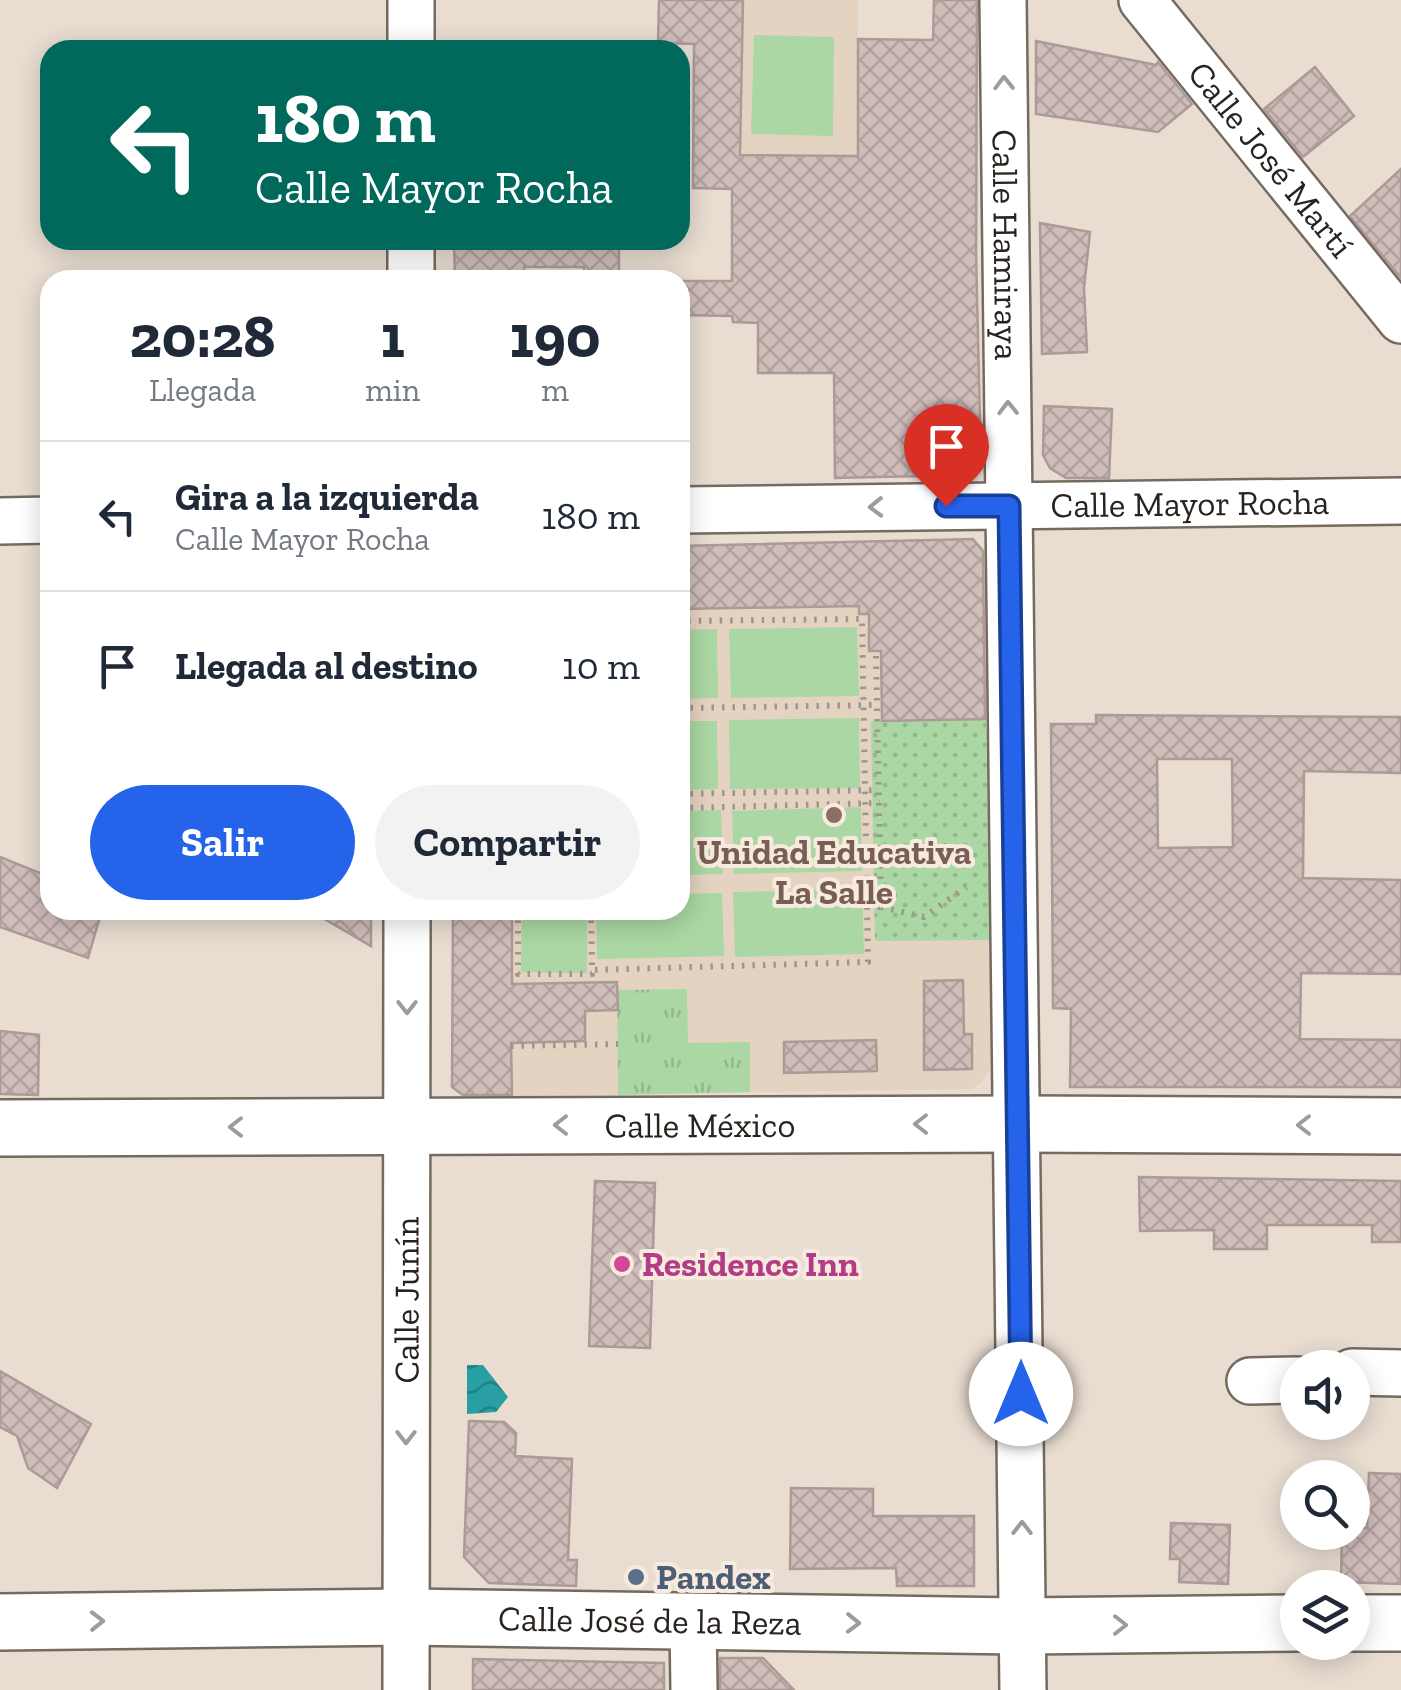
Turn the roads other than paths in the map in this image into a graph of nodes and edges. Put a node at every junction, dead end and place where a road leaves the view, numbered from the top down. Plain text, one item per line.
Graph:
1 (411, 0) edge
2 (1003, 0) edge
3 (1142, 0) edge
4 (411, 40) edge
5 (1401, 320) edge
6 (1401, 501) edge
7 (1009, 506) junction
8 (690, 510) edge
9 (40, 520) edge
10 (0, 521) edge
11 (407, 920) edge
12 (1019, 1124) junction
13 (406, 1126) junction
14 (1401, 1126) edge
15 (0, 1128) edge
16 (1370, 1372) edge
17 (1401, 1373) edge
18 (1280, 1380) edge
19 (1250, 1381) dead end
20 (406, 1617) junction
21 (694, 1621) junction
22 (0, 1622) edge
23 (1401, 1622) edge
24 (1280, 1623) edge
25 (1370, 1623) edge
26 (1022, 1626) junction
27 (406, 1690) edge
28 (694, 1690) edge
29 (1024, 1690) edge

1 - 4 street
7 -> 2 street, Calle Hamiraya
3 - 5 street, Calle José Martí
6 - 7 street, Calle Mayor Rocha
7 -> 8 street, Calle Mayor Rocha
7 - 12 street, Calle Hamiraya
9 - 10 street
11 -> 13 street, Calle Junín
12 -> 13 main road, Calle México
14 -> 12 main road, Calle México
26 -> 12 street, Calle Hamiraya
13 -> 15 main road, Calle México
13 -> 20 street, Calle Junín
16 - 17 street
18 - 19 street
20 - 21 main road, Calle José de la Reza
22 -> 20 main road, Calle José de la Reza
20 - 27 street, Calle Junín
21 -> 26 main road, Calle José de la Reza
21 - 28 street
23 - 25 main road
26 -> 24 main road, Calle José de la Reza
26 - 29 street, Calle Hamiraya

